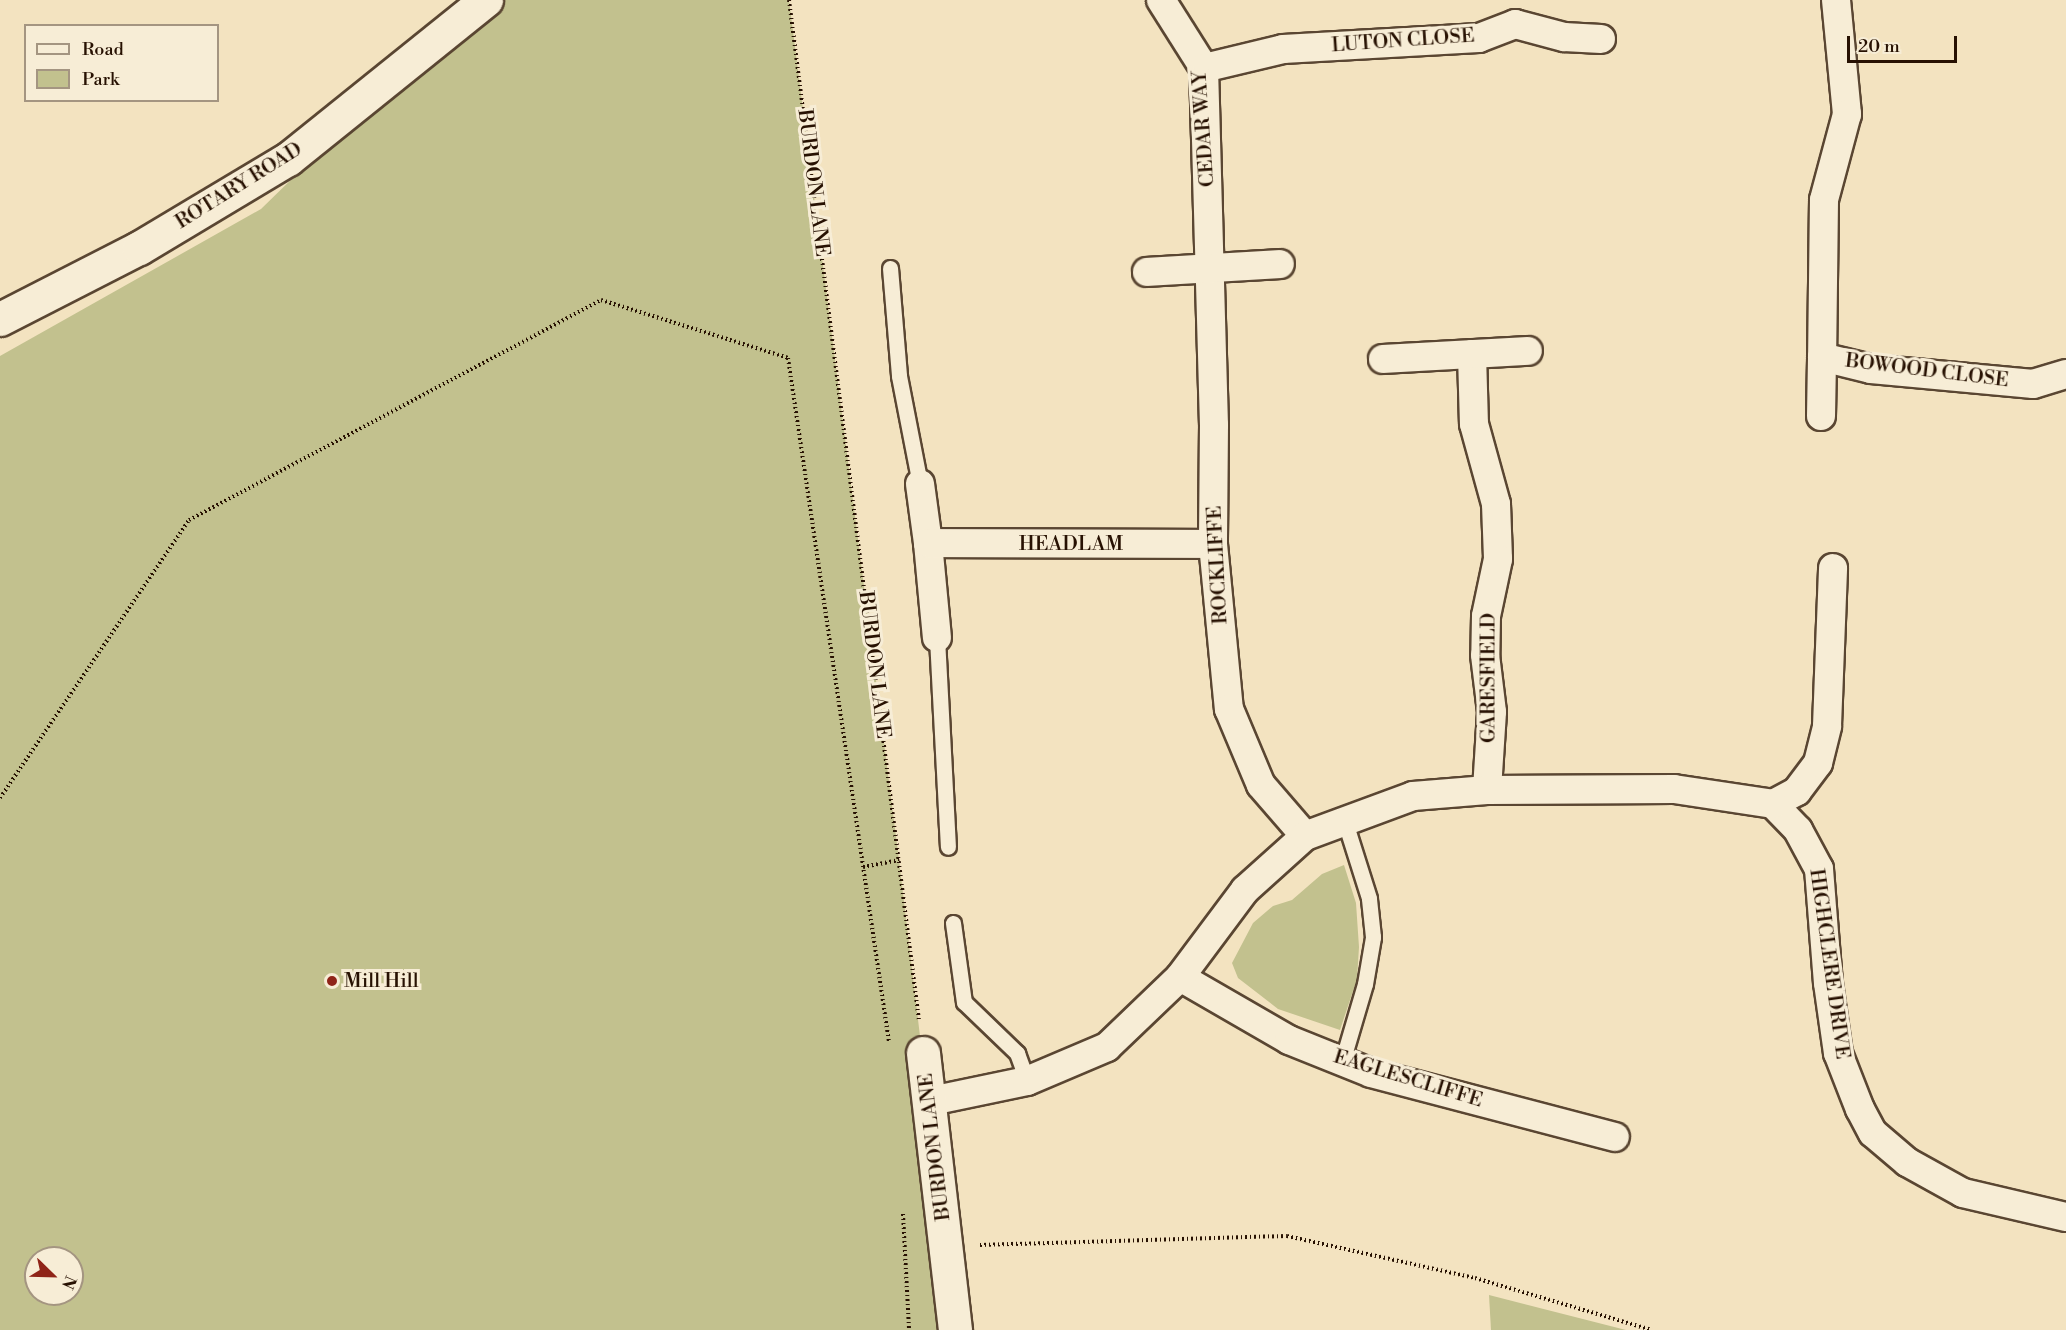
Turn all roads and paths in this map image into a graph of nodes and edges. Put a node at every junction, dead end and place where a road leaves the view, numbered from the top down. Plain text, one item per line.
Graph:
1 (486, 0) edge
2 (789, 0) edge
3 (1161, 0) edge
4 (1836, 0) edge
5 (1514, 12) edge
6 (1601, 39) dead end
7 (1204, 68) junction
8 (1280, 264) dead end
9 (890, 268) dead end
10 (1211, 270) junction
11 (1147, 272) dead end
12 (0, 319) edge
13 (1528, 351) dead end
14 (1472, 354) junction
15 (1822, 357) junction
16 (1383, 359) dead end
17 (2066, 374) edge
18 (1821, 416) dead end
19 (920, 484) joint
20 (928, 543) junction
21 (1213, 544) junction
22 (1833, 568) dead end
23 (937, 638) joint
24 (1487, 790) junction
25 (0, 798) edge
26 (1773, 804) junction
27 (1345, 822) junction
28 (1305, 836) junction
29 (948, 847) dead end
30 (899, 860) junction
31 (863, 867) junction
32 (953, 923) dead end
33 (1180, 976) junction
34 (890, 1043) dead end
35 (923, 1053) joint
36 (1342, 1062) junction
37 (1027, 1081) junction
38 (931, 1101) junction
39 (1615, 1137) dead end
40 (2066, 1217) edge
41 (946, 1246) junction
42 (955, 1330) edge
43 (1652, 1330) edge

1 - 12 main road, ROTARY ROAD
2 - 30 path, BURDON LANE
3 - 7 street, CEDAR WAY
4 - 15 street, BOWOOD CLOSE
5 - 6 street, LUTON CLOSE
5 - 7 street, LUTON CLOSE
7 - 10 street, CEDAR WAY
8 - 10 street
9 - 19 lane
10 - 11 street
10 - 21 street, ROCKLIFFE
13 - 14 street
14 - 16 street
14 - 24 street, GARESFIELD
15 - 17 street, BOWOOD CLOSE
15 - 18 street
19 - 20 street
20 - 21 street, HEADLAM
20 - 23 street
21 - 28 street, ROCKLIFFE
22 - 26 street
23 - 29 lane
24 - 26 street
24 - 27 street
25 - 31 path
26 - 40 street, HIGHCLERE DRIVE
27 - 28 street
27 - 36 lane
28 - 33 street
30 - 31 path
30 - 35 path, BURDON LANE
31 - 34 path
32 - 37 lane
33 - 36 street, EAGLESCLIFFE
33 - 37 street
35 - 38 main road, BURDON LANE
36 - 39 street, EAGLESCLIFFE
37 - 38 street
38 - 41 main road, BURDON LANE
41 - 42 main road, BURDON LANE
41 - 43 path

